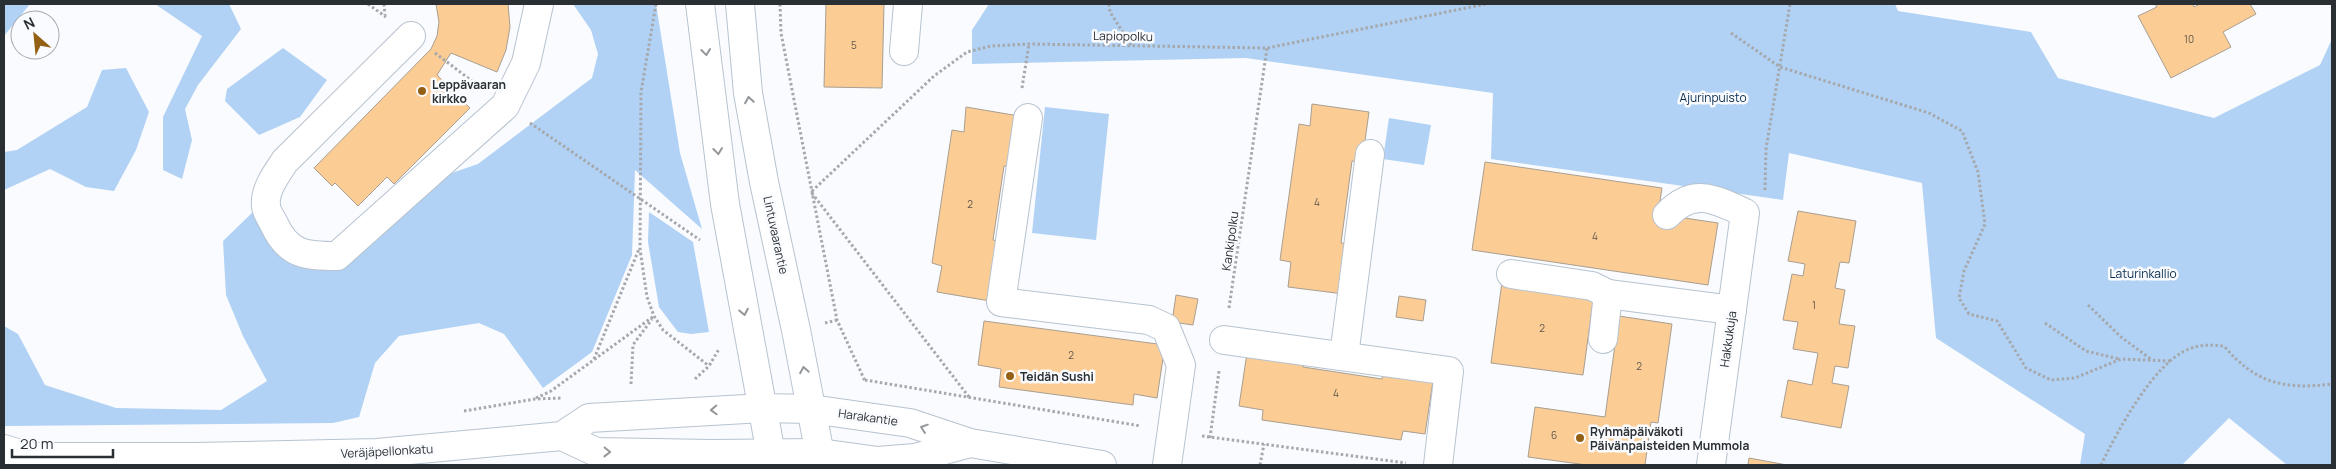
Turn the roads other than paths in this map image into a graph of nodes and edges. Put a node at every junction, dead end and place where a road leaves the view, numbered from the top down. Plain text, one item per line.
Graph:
1 (540, 4) edge
2 (700, 4) edge
3 (740, 4) edge
4 (908, 4) edge
5 (411, 36) dead end
6 (904, 51) dead end
7 (1028, 118) road end
8 (1370, 154) dead end
9 (1666, 215) dead end
10 (1511, 274) dead end
11 (1608, 294) junction
12 (1732, 310) junction
13 (1603, 339) dead end
14 (1224, 340) road end
15 (1344, 356) junction
16 (763, 408) junction
17 (810, 409) junction
18 (562, 436) junction
19 (970, 443) junction
20 (4, 449) edge
21 (772, 459) edge
22 (821, 459) edge
23 (29, 461) edge
24 (1102, 465) edge
25 (1167, 465) edge
26 (1438, 465) edge
27 (1710, 465) edge

1 - 5 street
2 -> 16 street
17 -> 3 street, Lintuvaarantie
4 - 6 street
7 - 25 street
8 - 15 street
9 - 12 street, Hakkukuja
10 - 11 street
11 - 12 street
11 - 13 street
12 - 27 street, Hakkukuja
14 - 15 street
15 - 26 street
16 - 17 street, Harakantie
16 -> 18 street, Veräjäpellonkatu
16 - 21 street
19 -> 17 street, Harakantie
17 - 22 street, Lintuvaarantie
18 -> 21 street
18 - 23 street, Veräjäpellonkatu
19 - 22 street, Harakantie
19 - 24 street, Harakantie
20 - 23 street, Veräjäpellonkatu
21 - 22 street, Harakantie

